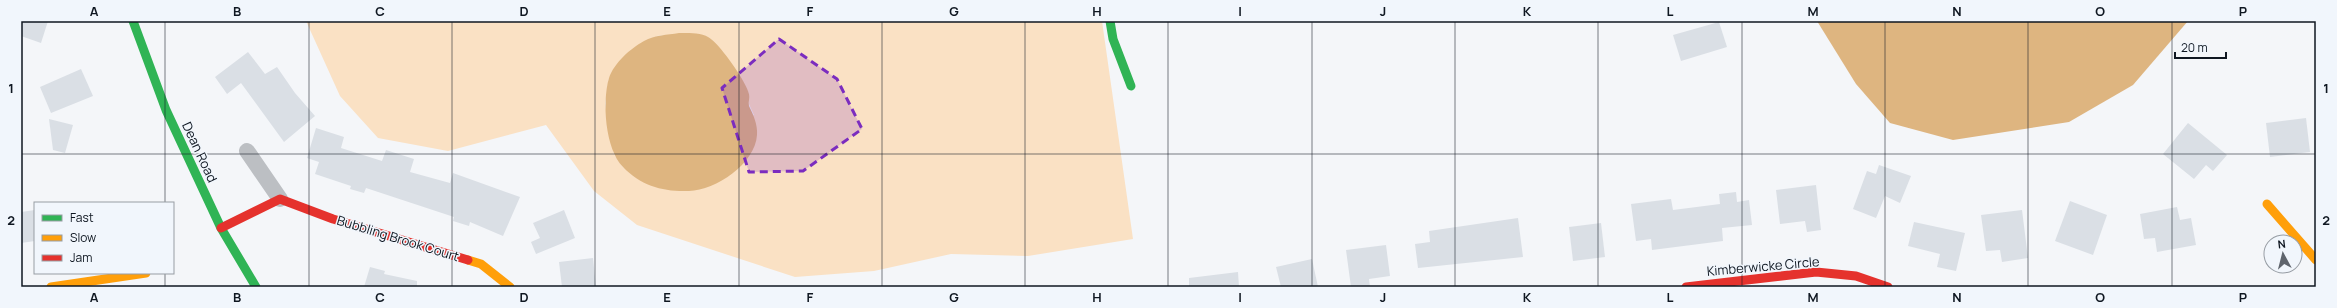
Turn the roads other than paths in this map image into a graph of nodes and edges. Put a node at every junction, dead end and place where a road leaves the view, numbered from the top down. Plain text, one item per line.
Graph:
1 (134, 21) edge
2 (1110, 21) edge
3 (1131, 86) dead end
4 (247, 151) dead end
5 (280, 199) junction
6 (2267, 204) dead end
7 (221, 228) junction
8 (2316, 260) edge
9 (139, 274) edge
10 (51, 287) edge
11 (256, 287) edge
12 (510, 287) edge
13 (1686, 287) edge
14 (1888, 287) edge

1 - 7 street, Dean Road
2 - 3 street
4 - 5 street
5 - 7 street
5 - 12 street, Bubbling Brook Court
6 - 8 street
7 - 11 street, Dean Road
9 - 10 street
13 - 14 street, Kimberwicke Circle

